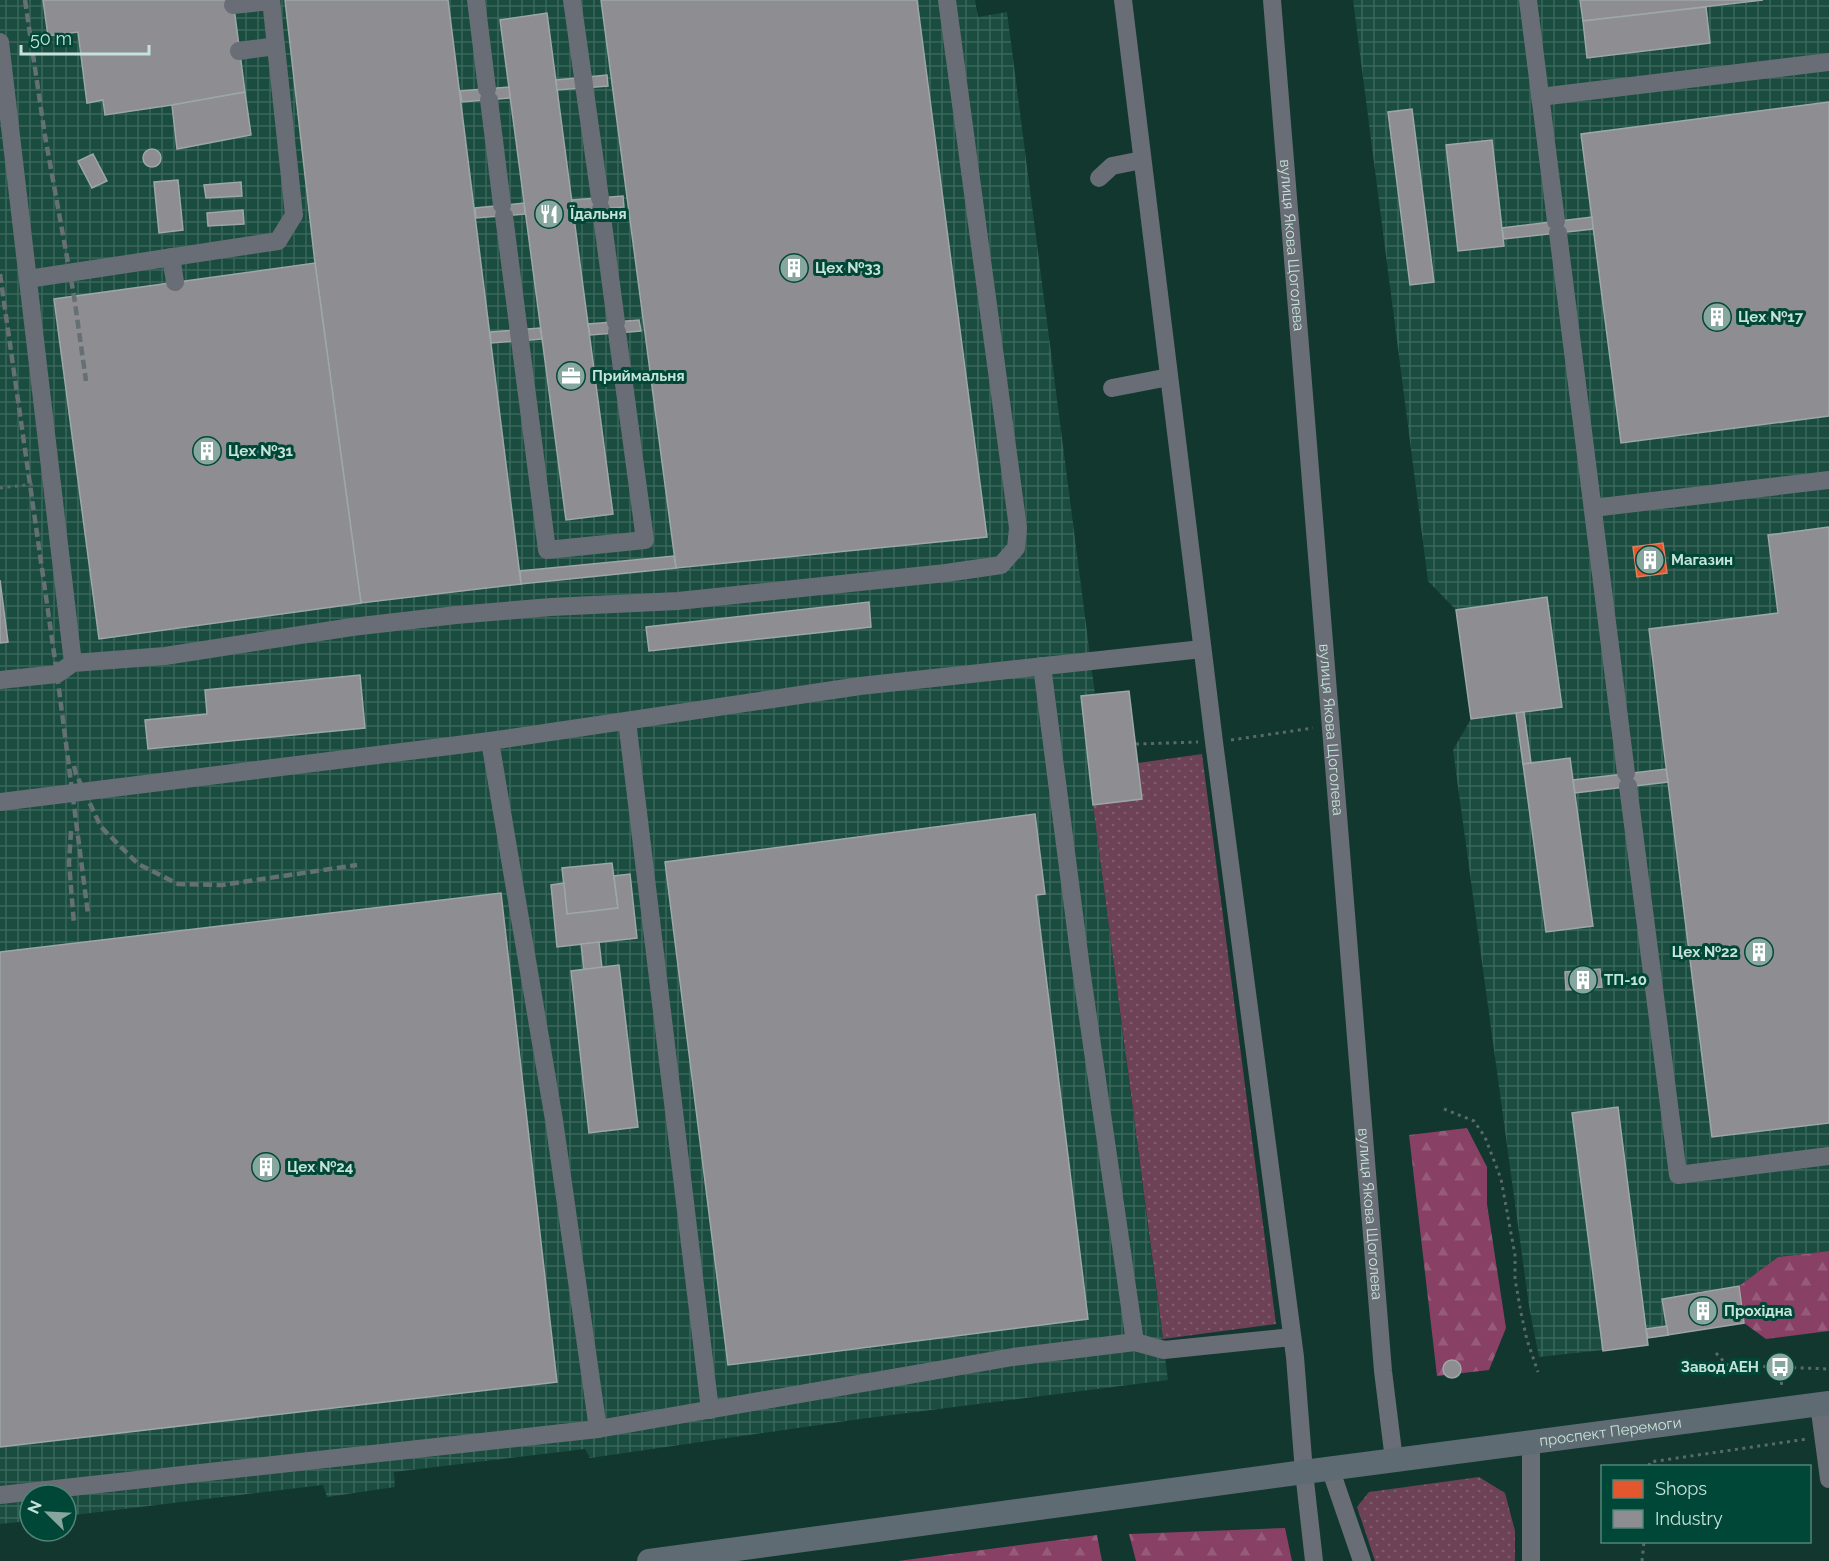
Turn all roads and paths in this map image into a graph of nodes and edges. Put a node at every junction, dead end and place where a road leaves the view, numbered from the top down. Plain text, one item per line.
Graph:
1 (476, 0) edge
2 (572, 0) edge
3 (947, 0) edge
4 (1123, 0) edge
5 (1272, 0) edge
6 (1528, 0) edge
7 (271, 1) edge
8 (233, 5) dead end
9 (0, 42) edge
10 (276, 46) junction
11 (239, 51) dead end
12 (1829, 62) edge
13 (1540, 97) junction
14 (1142, 160) junction
15 (1099, 178) dead end
16 (171, 257) junction
17 (28, 279) junction
18 (175, 282) dead end
19 (1169, 377) junction
20 (1112, 388) dead end
21 (1829, 480) edge
22 (52, 482) junction
23 (0, 488) edge
24 (1593, 508) junction
25 (1202, 649) junction
26 (74, 663) junction
27 (1042, 666) junction
28 (0, 680) edge
29 (627, 721) junction
30 (1330, 726) junction
31 (1238, 740) dead end
32 (490, 741) junction
33 (1214, 742) junction
34 (1136, 744) dead end
35 (0, 802) edge
36 (1444, 1109) dead end
37 (1829, 1156) edge
38 (1292, 1338) junction
39 (1135, 1342) junction
40 (1716, 1353) dead end
41 (1829, 1369) edge
42 (1538, 1372) dead end
43 (1824, 1403) edge
44 (710, 1410) junction
45 (598, 1429) junction
46 (1823, 1436) junction
47 (1531, 1442) junction
48 (1394, 1460) junction
49 (1649, 1465) edge
50 (1330, 1468) junction
51 (1304, 1472) junction
52 (1829, 1479) edge
53 (0, 1495) edge
54 (1644, 1543) edge
55 (649, 1561) edge
56 (1314, 1561) edge
57 (1362, 1561) edge
58 (1531, 1561) edge
59 (1642, 1561) edge

1 - 2 street
3 - 26 street
4 - 14 street
5 - 30 street, вулиця Якова Щоголева
6 - 13 street
7 - 8 street
7 - 10 street
9 - 17 street
10 - 11 street
10 - 16 street
12 - 13 street
13 - 24 street
14 - 15 street
14 - 19 street
16 - 17 street
16 - 18 street
17 - 22 street
19 - 20 street
19 - 25 street
21 - 24 street
22 - 23 path
22 - 26 street
24 - 37 street
25 - 27 street
25 - 33 street
26 - 28 street
27 - 29 street
27 - 39 street
29 - 32 street
29 - 44 street
30 - 31 path
30 - 48 street, вулиця Якова Щоголева
32 - 35 street
32 - 45 street
33 - 34 path
33 - 38 street
36 - 42 path
38 - 39 street
38 - 51 street
39 - 44 street
40 - 41 path
43 - 46 street
43 - 47 main road, проспект Перемоги
44 - 45 street
45 - 53 street
46 - 49 path
46 - 52 street
47 - 48 main road, проспект Перемоги
47 - 58 street
48 - 50 main road, проспект Перемоги
50 - 51 main road, проспект Перемоги
50 - 57 street
51 - 55 main road, проспект Перемоги
51 - 56 street
54 - 59 path

